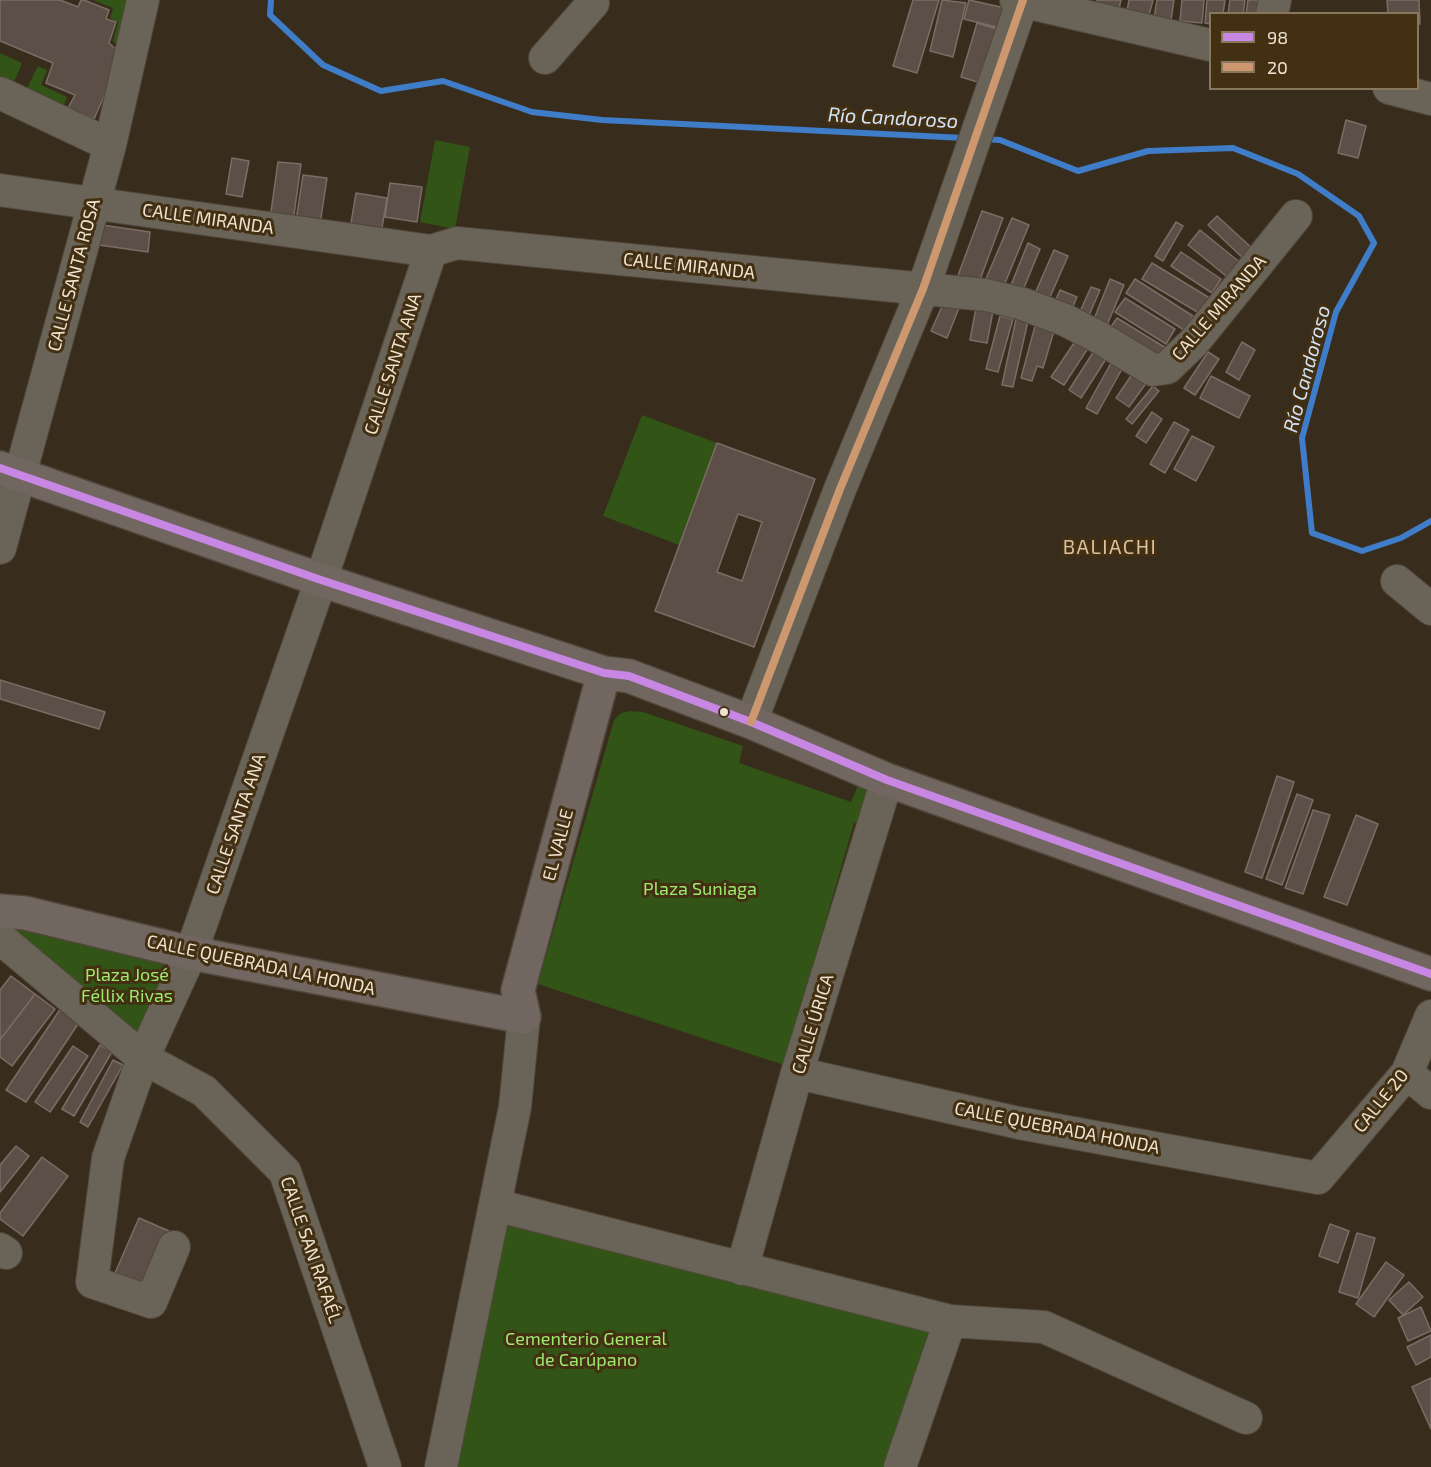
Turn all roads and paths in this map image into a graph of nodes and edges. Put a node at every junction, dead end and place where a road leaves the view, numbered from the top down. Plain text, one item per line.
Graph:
1 (143, 0) edge
2 (593, 1) edge
3 (1021, 1) edge
4 (1209, 45) edge
5 (545, 58) dead end
6 (1397, 90) edge
7 (0, 93) edge
8 (1431, 99) edge
9 (110, 145) junction
10 (0, 190) edge
11 (93, 203) junction
12 (1296, 216) dead end
13 (431, 251) junction
14 (923, 289) junction
15 (10, 472) edge
16 (0, 548) edge
17 (321, 580) junction
18 (1397, 581) dead end
19 (1431, 609) edge
20 (604, 673) junction
21 (751, 722) junction
22 (887, 780) junction
23 (0, 911) edge
24 (0, 938) edge
25 (191, 953) junction
26 (1431, 974) edge
27 (1431, 1016) edge
28 (524, 1017) junction
29 (143, 1058) junction
30 (797, 1073) junction
31 (1407, 1073) junction
32 (1431, 1093) edge
33 (1318, 1178) joint
34 (495, 1205) junction
35 (174, 1247) dead end
36 (742, 1269) junction
37 (950, 1321) junction
38 (1246, 1418) dead end
39 (385, 1467) edge
40 (441, 1467) edge
41 (900, 1467) edge

1 - 9 street, CALLE SANTA ROSA
2 - 5 street
3 - 4 street
3 - 14 street
6 - 8 street
7 - 9 street
9 - 11 street, CALLE SANTA ROSA
10 - 11 street, CALLE MIRANDA
11 - 13 street, CALLE MIRANDA
11 - 15 street, CALLE SANTA ROSA
12 - 14 street, CALLE MIRANDA
13 - 14 street, CALLE MIRANDA
13 - 17 street, CALLE SANTA ANA
14 - 21 street
15 - 16 street, CALLE SANTA ROSA
15 - 17 main road
17 - 20 main road
17 - 25 street, CALLE SANTA ANA
18 - 19 street
20 - 21 main road
20 - 28 main road, EL VALLE
21 - 22 main road
22 - 26 main road
22 - 30 street, CALLE ÚRICA
23 - 25 main road, CALLE QUEBRADA LA HONDA
24 - 29 street
25 - 28 main road, CALLE QUEBRADA LA HONDA
25 - 29 street, CALLE SANTA ANA
27 - 31 street, CALLE 20
28 - 34 street
29 - 35 street, CALLE SANTA ANA
29 - 39 street, CALLE SAN RAFAÉL
30 - 33 street, CALLE QUEBRADA HONDA
30 - 36 street, CALLE ÚRICA
31 - 32 street
31 - 33 street, CALLE 20
34 - 36 street
34 - 40 street
36 - 37 street
37 - 38 street
37 - 41 street

